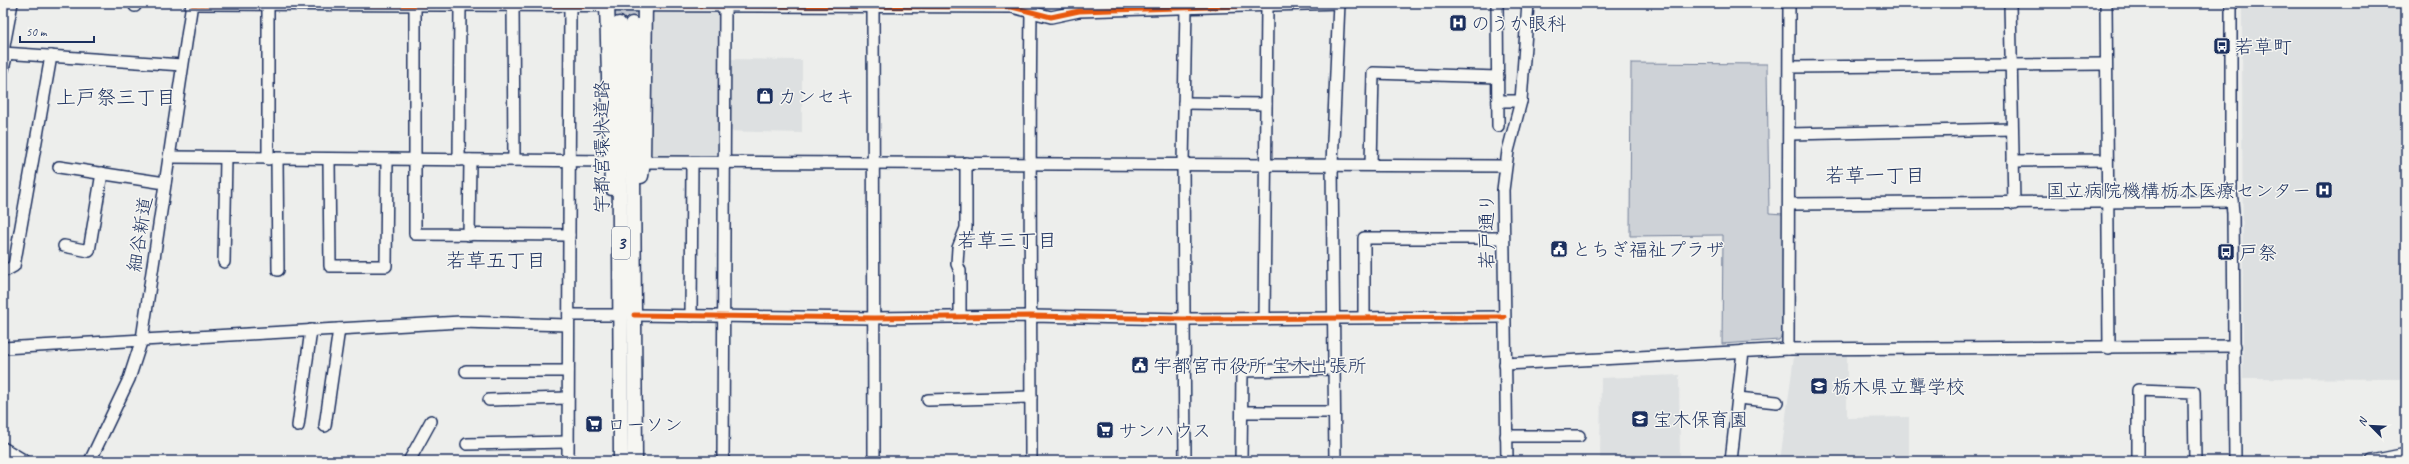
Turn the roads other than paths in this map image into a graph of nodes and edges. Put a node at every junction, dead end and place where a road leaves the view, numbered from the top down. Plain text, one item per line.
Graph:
1 (12, 3) edge
2 (192, 3) edge
3 (1340, 3) edge
4 (1497, 3) edge
5 (1528, 3) edge
6 (1789, 3) edge
7 (2010, 3) edge
8 (2106, 3) edge
9 (2231, 3) edge
10 (268, 4) junction
11 (415, 4) junction
12 (460, 4) junction
13 (513, 4) junction
14 (527, 4) edge
15 (570, 4) junction
16 (607, 4) edge
17 (645, 4) edge
18 (884, 4) edge
19 (725, 5) junction
20 (1267, 5) junction
21 (873, 6) junction
22 (1073, 8) edge
23 (1186, 8) junction
24 (1031, 12) junction
25 (4, 52) edge
26 (51, 56) junction
27 (2012, 64) junction
28 (2106, 64) junction
29 (182, 65) junction
30 (1790, 67) junction
31 (3, 69) edge
32 (1498, 76) junction
33 (1498, 101) junction
34 (1521, 101) junction
35 (1184, 104) junction
36 (1266, 104) junction
37 (1498, 126) dead end
38 (2012, 129) junction
39 (1790, 134) junction
40 (169, 157) junction
41 (226, 158) junction
42 (272, 159) junction
43 (329, 160) junction
44 (387, 160) junction
45 (414, 160) junction
46 (459, 160) junction
47 (470, 160) junction
48 (514, 160) junction
49 (569, 160) junction
50 (2107, 160) junction
51 (610, 161) junction
52 (2013, 161) junction
53 (643, 162) junction
54 (692, 163) junction
55 (726, 163) junction
56 (874, 163) junction
57 (966, 163) junction
58 (1029, 163) junction
59 (1183, 164) junction
60 (1266, 164) junction
61 (1332, 164) junction
62 (1371, 165) junction
63 (1505, 166) junction
64 (59, 167) dead end
65 (102, 173) junction
66 (165, 183) junction
67 (2232, 201) junction
68 (2108, 203) junction
69 (1790, 204) junction
70 (2014, 204) junction
71 (633, 207) junction
72 (621, 229) junction
73 (469, 234) junction
74 (569, 235) junction
75 (1503, 238) junction
76 (64, 246) dead end
77 (224, 262) dead end
78 (3, 270) edge
79 (278, 270) dead end
80 (627, 315) junction
81 (691, 316) junction
82 (722, 316) junction
83 (1032, 316) junction
84 (960, 317) junction
85 (1504, 317) junction
86 (874, 318) junction
87 (1183, 318) junction
88 (1264, 318) junction
89 (1333, 318) junction
90 (1364, 318) junction
91 (569, 320) junction
92 (339, 329) junction
93 (311, 330) junction
94 (142, 339) junction
95 (2235, 346) junction
96 (3, 348) edge
97 (2109, 348) junction
98 (1788, 349) junction
99 (1743, 351) junction
100 (1505, 364) junction
101 (1334, 369) junction
102 (466, 371) dead end
103 (568, 371) junction
104 (1031, 397) junction
105 (568, 398) junction
106 (1738, 398) junction
107 (489, 400) dead end
108 (928, 400) dead end
109 (1777, 402) dead end
110 (1242, 412) junction
111 (1334, 412) junction
112 (431, 421) dead end
113 (298, 426) dead end
114 (325, 426) dead end
115 (1506, 436) junction
116 (1579, 436) dead end
117 (568, 442) junction
118 (467, 444) dead end
119 (3, 448) edge
120 (2406, 454) edge
121 (25, 461) edge
122 (90, 461) edge
123 (409, 461) edge
124 (568, 461) edge
125 (621, 461) edge
126 (635, 461) edge
127 (723, 461) edge
128 (874, 461) edge
129 (1031, 461) edge
130 (1185, 461) edge
131 (1241, 461) edge
132 (1335, 461) edge
133 (1507, 461) edge
134 (1731, 461) edge
135 (2138, 461) edge
136 (2195, 461) edge
137 (2235, 461) edge
138 (2372, 461) edge

1 - 25 street
2 - 10 street
2 - 29 street, 細谷新道
3 - 20 street
3 - 61 street
4 - 32 street
5 - 34 street, 若戸通り
6 - 30 street
7 - 27 street
8 - 28 street
9 - 67 street
10 - 11 street
10 - 42 street
11 - 12 street
11 - 45 street
12 - 13 street
12 - 46 street
13 - 14 street
13 - 48 street
14 - 15 street
15 - 16 street
15 - 49 street
16 - 17 street
16 - 51 main road, 3
17 - 19 street
17 - 53 main road, 3
18 - 21 street
18 - 24 street
19 - 21 street
19 - 55 street
20 - 23 street
20 - 36 street
21 - 56 street
22 - 23 street
22 - 24 street
23 - 35 street
24 - 58 street
25 - 26 street
25 - 31 street
26 - 29 street
26 - 78 street
27 - 28 street
27 - 30 street
27 - 38 street
28 - 50 street
29 - 40 street, 細谷新道
30 - 39 street
32 - 33 street
32 - 62 street
33 - 34 street
33 - 37 street
34 - 63 street, 若戸通り
35 - 36 street
35 - 59 street
36 - 60 street
38 - 39 street
38 - 52 street
39 - 69 street
40 - 41 street
40 - 66 street, 細谷新道
41 - 42 street
41 - 77 street
42 - 43 street
42 - 79 street
43 - 44 street
43 - 44 street
44 - 45 street
45 - 46 street
45 - 73 street
46 - 47 street
47 - 48 street
47 - 73 street
48 - 49 street
49 - 51 street
49 - 74 street
50 - 52 street
50 - 68 street
51 - 72 main road, 3
52 - 70 street
53 - 54 street
53 - 71 main road, 3
54 - 55 street
54 - 81 street
55 - 56 street
55 - 82 street
56 - 57 street
56 - 86 street
57 - 58 street
57 - 84 street
58 - 59 street
58 - 83 street
59 - 60 street
59 - 87 street
60 - 61 street
60 - 88 street
61 - 62 street
61 - 89 street
62 - 63 street
63 - 75 street, 若戸通り
64 - 65 street
65 - 66 street
65 - 76 street
66 - 94 street, 細谷新道
67 - 68 street
67 - 95 street
68 - 70 street
68 - 97 street
69 - 70 street
69 - 98 street
71 - 72 main road, 宇都宮環状道路 / 3
71 - 80 main road, 宇都宮環状道路 / 3
72 - 80 main road, 宇都宮環状道路 / 3
73 - 74 street
74 - 91 street
75 - 85 street, 若戸通り
75 - 90 street
80 - 81 street
80 - 91 street
80 - 125 main road, 宇都宮環状道路 / 3
80 - 126 main road, 宇都宮環状道路 / 3
81 - 82 street
82 - 86 street
82 - 127 street
83 - 84 street
83 - 87 street
83 - 104 street
84 - 86 street
85 - 90 street
85 - 100 street, 若戸通り
86 - 128 street
87 - 88 street
87 - 130 street
88 - 89 street
89 - 90 street
89 - 101 street
91 - 92 street
91 - 103 street
92 - 93 street
92 - 114 street
93 - 94 street
93 - 113 street
94 - 96 street
94 - 122 street, 細谷新道
95 - 97 street
95 - 137 street
97 - 98 street
98 - 99 street
99 - 100 street
99 - 106 street
100 - 115 street, 若戸通り
101 - 110 street
101 - 111 street
102 - 103 street
103 - 105 street
104 - 108 street
104 - 129 street
105 - 107 street
105 - 117 street
106 - 109 street
106 - 134 street
110 - 111 street
110 - 131 street
111 - 132 street
112 - 123 street
115 - 116 street
115 - 133 street, 若戸通り
117 - 118 street
117 - 124 street
119 - 121 street
120 - 138 street
135 - 136 street

